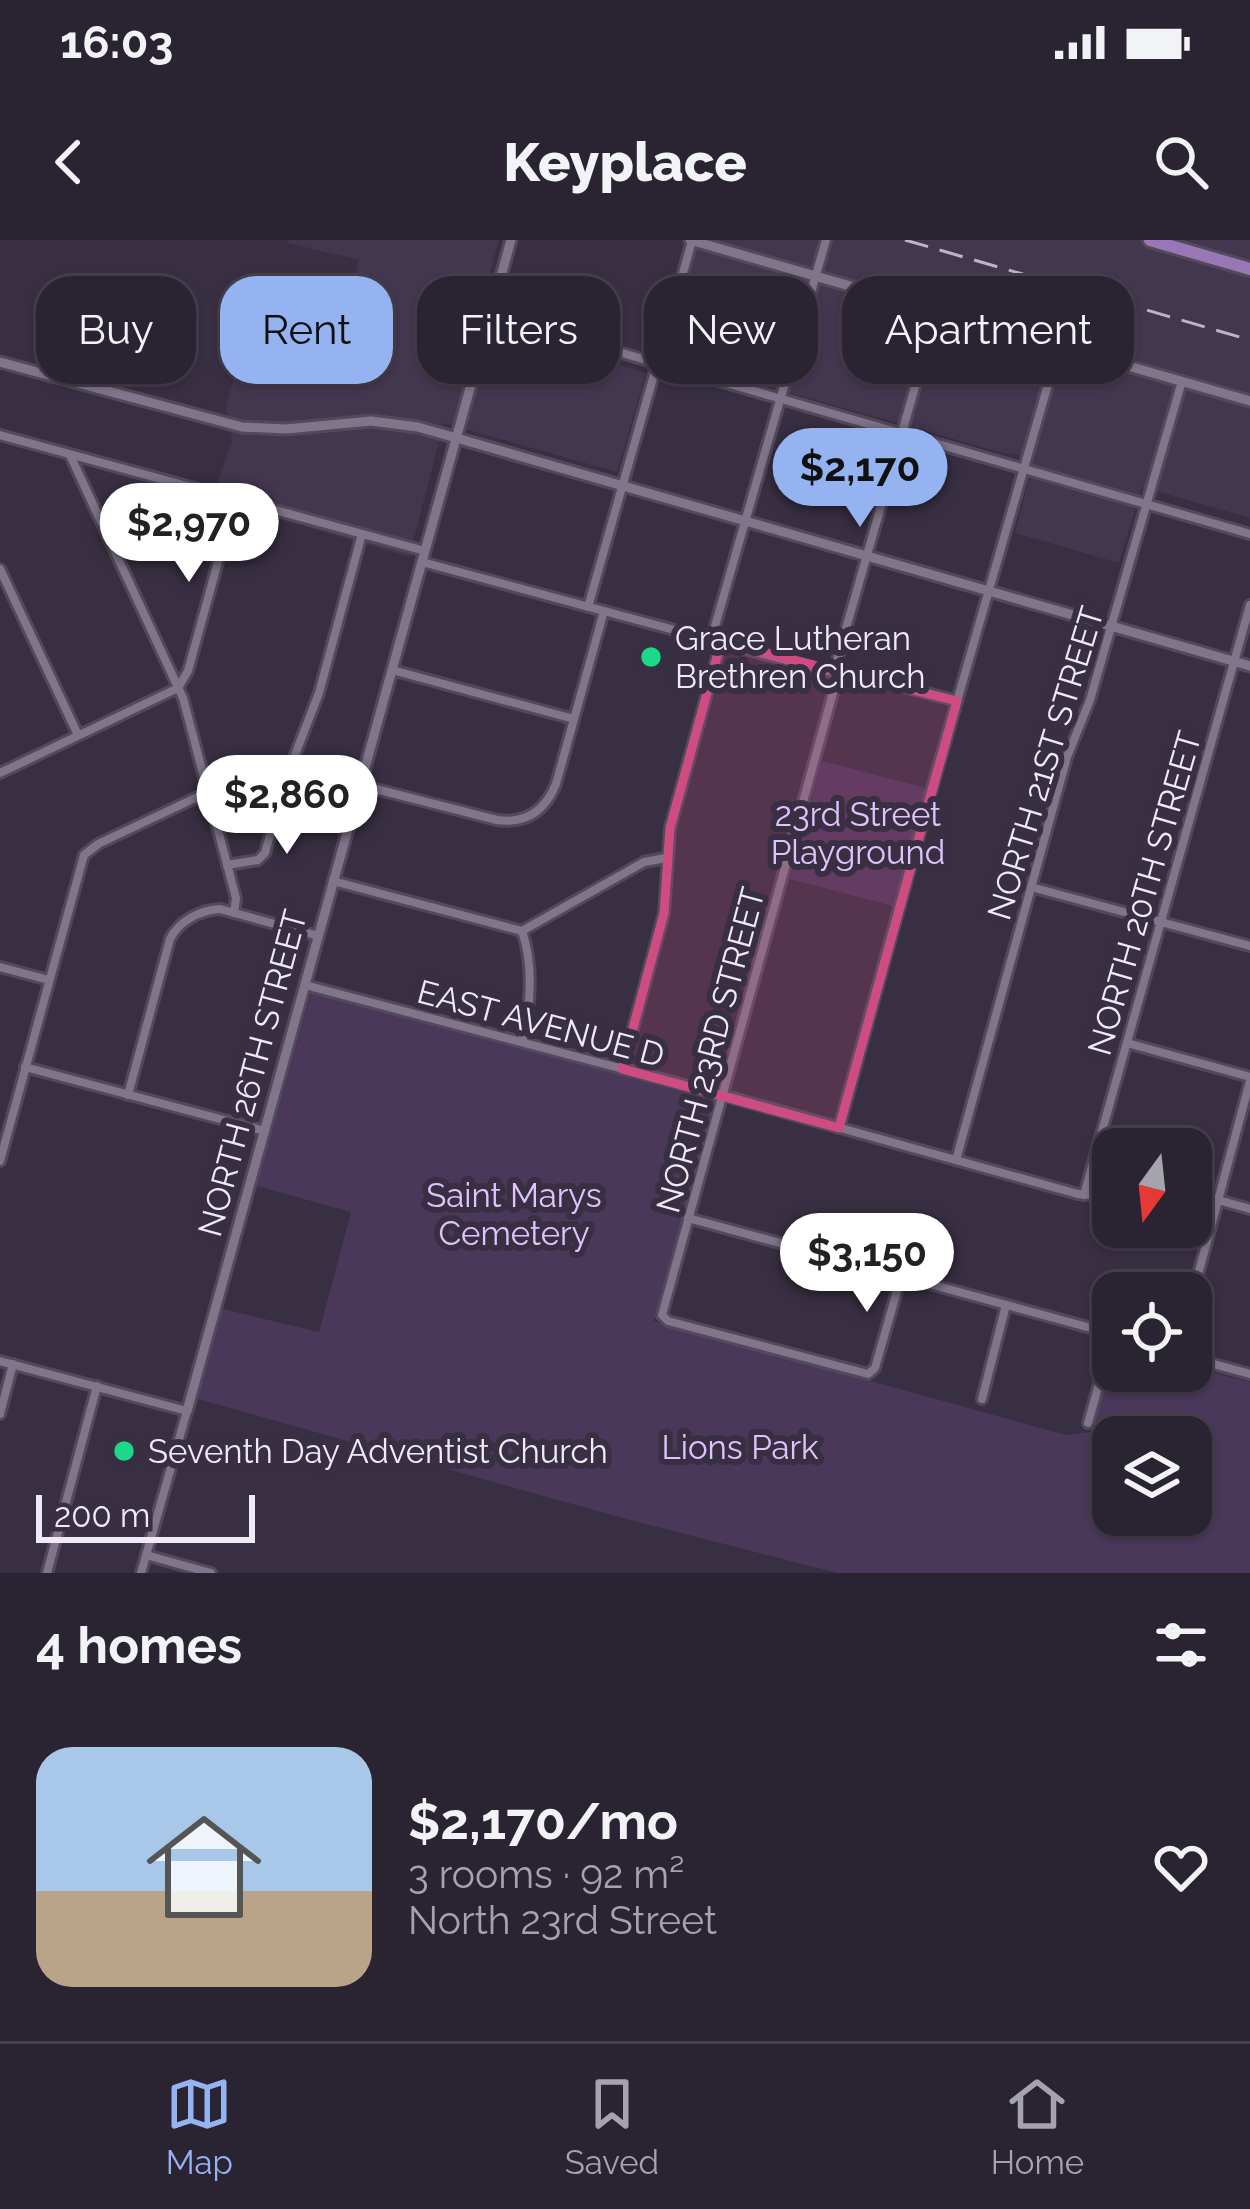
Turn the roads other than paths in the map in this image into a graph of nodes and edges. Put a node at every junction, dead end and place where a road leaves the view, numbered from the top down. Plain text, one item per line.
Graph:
1 (511, 240) edge
2 (691, 240) edge
3 (826, 240) edge
4 (1150, 240) edge
5 (1250, 269) edge
6 (501, 276) edge
7 (681, 276) edge
8 (815, 276) joint
9 (0, 364) edge
10 (1134, 367) edge
11 (1182, 381) junction
12 (471, 384) edge
13 (652, 384) edge
14 (731, 384) edge
15 (784, 384) edge
16 (916, 384) edge
17 (1048, 384) edge
18 (780, 398) junction
19 (1250, 400) edge
20 (902, 433) junction
21 (0, 435) edge
22 (457, 436) junction
23 (70, 455) junction
24 (1024, 469) junction
25 (623, 485) junction
26 (235, 500) junction
27 (1147, 504) junction
28 (745, 521) junction
29 (362, 534) junction
30 (1250, 534) edge
31 (424, 556) junction
32 (867, 556) junction
33 (0, 569) edge
34 (990, 591) junction
35 (1250, 605) edge
36 (588, 607) junction
37 (604, 611) junction
38 (1112, 626) junction
39 (716, 641) junction
40 (1234, 661) junction
41 (1250, 666) edge
42 (392, 670) junction
43 (839, 671) junction
44 (178, 688) junction
45 (957, 701) junction
46 (574, 719) junction
47 (78, 735) junction
48 (0, 773) edge
49 (360, 784) junction
50 (208, 791) junction
51 (666, 858) junction
52 (227, 865) junction
53 (334, 881) junction
54 (1031, 887) junction
55 (234, 913) junction
56 (1161, 922) junction
57 (522, 931) junction
58 (319, 936) junction
59 (1250, 946) edge
60 (0, 967) edge
61 (49, 980) junction
62 (305, 985) junction
63 (521, 1042) junction
64 (1126, 1043) junction
65 (26, 1067) junction
66 (622, 1069) junction
67 (1250, 1079) edge
68 (128, 1095) junction
69 (722, 1095) junction
70 (839, 1128) junction
71 (265, 1131) junction
72 (956, 1160) junction
73 (0, 1161) edge
74 (1084, 1195) junction
75 (1092, 1195) edge
76 (1212, 1200) edge
77 (1218, 1200) junction
78 (1250, 1208) edge
79 (688, 1218) junction
80 (1199, 1272) edge
81 (901, 1276) junction
82 (1006, 1305) junction
83 (1092, 1328) edge
84 (0, 1360) edge
85 (13, 1364) junction
86 (1212, 1364) edge
87 (1250, 1374) edge
88 (97, 1386) junction
89 (1097, 1392) edge
90 (982, 1399) dead end
91 (187, 1411) junction
92 (0, 1414) edge
93 (1088, 1423) dead end
94 (146, 1556) junction
95 (47, 1573) edge
96 (141, 1573) edge
97 (212, 1573) edge

1 - 6 street, NORTH 26TH STREET
2 - 7 street
2 - 8 street
3 - 8 street
4 - 5 main road
9 - 22 street
10 - 11 street
11 - 19 street
11 - 27 street, NORTH 21ST STREET
12 - 22 street, NORTH 26TH STREET
13 - 25 street
14 - 18 street
15 - 18 street
16 - 20 street, NORTH 23RD STREET
17 - 24 street
18 - 20 street
18 - 28 street
20 - 24 street
20 - 32 street, NORTH 23RD STREET
21 - 23 street
22 - 25 street
22 - 31 street, NORTH 26TH STREET
23 - 26 street
23 - 44 street
24 - 27 street
24 - 34 street
25 - 28 street
25 - 36 street
26 - 29 street
26 - 44 street
27 - 30 street
27 - 38 street, NORTH 21ST STREET
28 - 32 street
28 - 39 street
29 - 31 street
29 - 52 street
31 - 36 street
31 - 42 street, NORTH 26TH STREET
32 - 34 street
32 - 43 street, NORTH 23RD STREET
33 - 47 street
34 - 38 street
34 - 45 street
35 - 40 street, NORTH 20TH STREET
36 - 37 street
37 - 39 street
37 - 46 street
38 - 40 street
38 - 54 street, NORTH 21ST STREET
39 - 43 street
39 - 51 street
40 - 41 street
40 - 56 street, NORTH 20TH STREET
42 - 46 street
42 - 49 street, NORTH 26TH STREET
43 - 45 street
43 - 69 street, NORTH 23RD STREET
44 - 47 street
44 - 50 street
45 - 70 street
46 - 49 street
47 - 48 street
49 - 53 street, NORTH 26TH STREET
50 - 52 street
50 - 61 street
51 - 57 street
51 - 66 street
52 - 55 street
53 - 57 street
53 - 58 street, NORTH 26TH STREET
54 - 56 street
54 - 72 street, NORTH 21ST STREET
55 - 58 street
55 - 68 street
56 - 59 street
56 - 64 street, NORTH 20TH STREET
57 - 63 street
58 - 62 street, NORTH 26TH STREET
60 - 61 street
61 - 65 street
62 - 63 street, EAST AVENUE D
62 - 71 street, NORTH 26TH STREET
63 - 66 street, EAST AVENUE D
64 - 67 street
64 - 74 street, NORTH 20TH STREET
65 - 68 street
65 - 73 street
66 - 69 street, EAST AVENUE D
67 - 77 street
68 - 71 street
69 - 70 street, EAST AVENUE D
69 - 79 street, NORTH 23RD STREET
70 - 72 street, EAST AVENUE D
71 - 91 street, NORTH 26TH STREET
72 - 74 street, EAST AVENUE D
74 - 75 street, EAST AVENUE D
76 - 77 street
77 - 78 street
77 - 80 street
79 - 81 street
79 - 81 street, NORTH 23RD STREET
81 - 82 street
82 - 83 street
82 - 90 street
84 - 85 street
85 - 88 street
85 - 92 street
86 - 87 street
88 - 91 street
88 - 95 street
89 - 93 street
91 - 94 street, NORTH 26TH STREET
94 - 96 street, NORTH 26TH STREET
94 - 97 street

